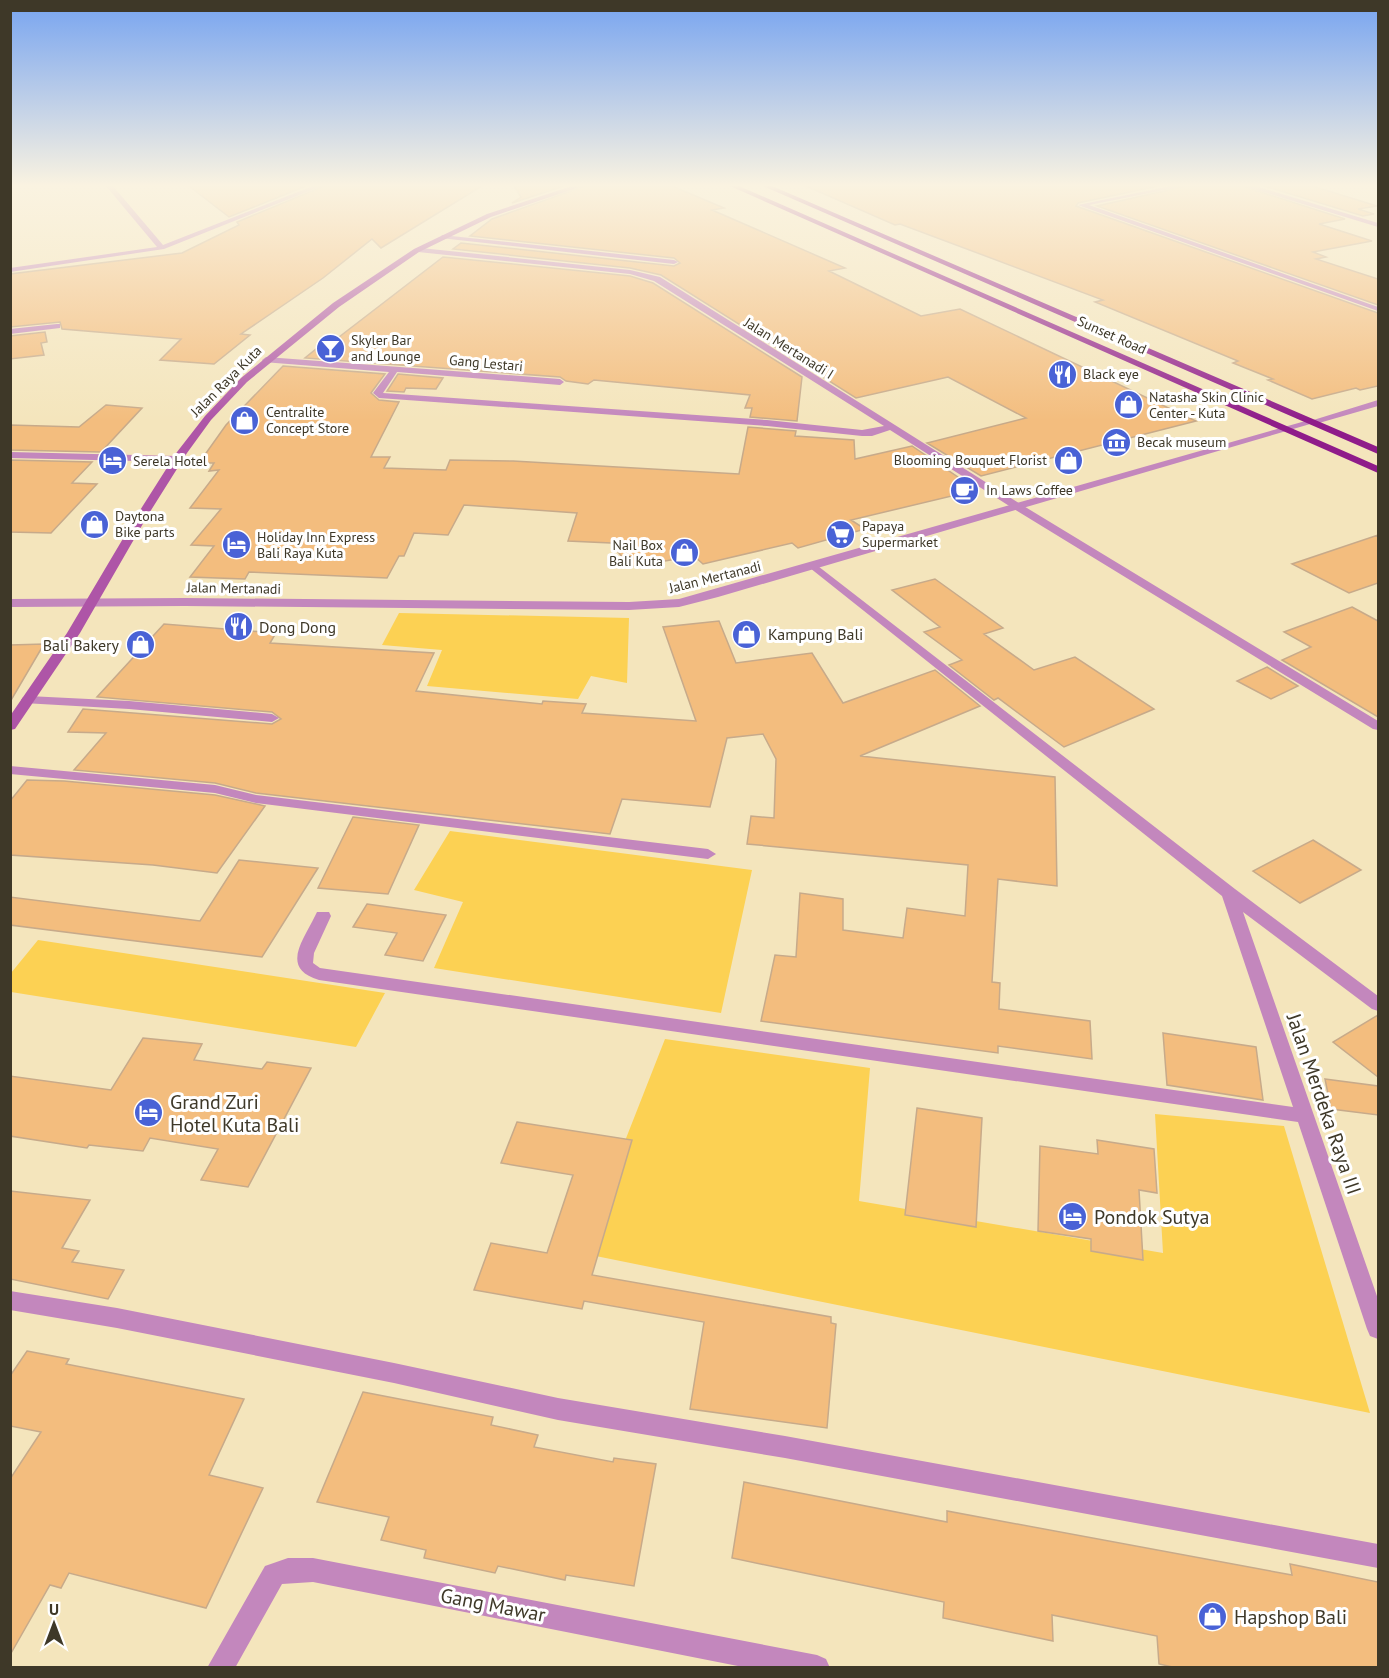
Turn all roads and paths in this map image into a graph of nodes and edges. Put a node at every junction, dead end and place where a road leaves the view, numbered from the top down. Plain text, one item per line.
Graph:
1 (49, 264) edge
2 (396, 264) edge
3 (547, 264) edge
4 (914, 264) edge
5 (946, 264) edge
6 (1250, 264) edge
7 (10, 270) edge
8 (964, 272) junction
9 (943, 277) junction
10 (1378, 309) edge
11 (57, 326) dead end
12 (10, 332) edge
13 (266, 360) junction
14 (395, 369) junction
15 (560, 382) dead end
16 (1378, 403) edge
17 (1312, 422) junction
18 (891, 427) junction
19 (1287, 429) junction
20 (1378, 451) edge
21 (10, 455) edge
22 (177, 459) junction
23 (1378, 470) edge
24 (1018, 507) junction
25 (814, 566) junction
26 (92, 602) junction
27 (10, 603) edge
28 (28, 700) junction
29 (272, 718) dead end
30 (10, 726) edge
31 (1378, 726) edge
32 (10, 770) edge
33 (708, 854) dead end
34 (1229, 892) junction
35 (323, 916) dead end
36 (1378, 1005) edge
37 (1304, 1116) junction
38 (10, 1300) edge
39 (1378, 1329) edge
40 (1378, 1556) edge
41 (220, 1668) edge
42 (817, 1668) edge

1 - 7 street
2 - 13 main road, Jalan Raya Kuta
3 - 18 street, Jalan Mertanadi I
4 - 9 highway, Sunset Road
5 - 8 highway, Sunset Road
6 - 10 street
8 - 9 highway
8 - 17 highway, Sunset Road
9 - 19 highway, Sunset Road
11 - 12 street
13 - 14 street, Gang Lestari
13 - 22 main road, Jalan Raya Kuta
14 - 15 street, Gang Lestari
14 - 18 street
16 - 17 street, Jalan Mertanadi
17 - 19 street, Jalan Mertanadi
17 - 20 highway, Sunset Road
18 - 24 street, Jalan Mertanadi I
19 - 23 highway, Sunset Road
19 - 24 street, Jalan Mertanadi
21 - 22 street
22 - 26 main road, Jalan Raya Kuta
24 - 25 street, Jalan Mertanadi
24 - 31 street, Jalan Mertanadi I
25 - 26 street, Jalan Mertanadi
25 - 34 street
26 - 27 street, Jalan Mertanadi
26 - 28 main road, Jalan Raya Kuta
28 - 29 street
28 - 30 main road, Jalan Raya Kuta
32 - 33 street
34 - 36 street
34 - 37 street, Jalan Merdeka Raya III
35 - 37 street
37 - 39 street, Jalan Merdeka Raya III
38 - 40 street
41 - 42 street, Gang Mawar

